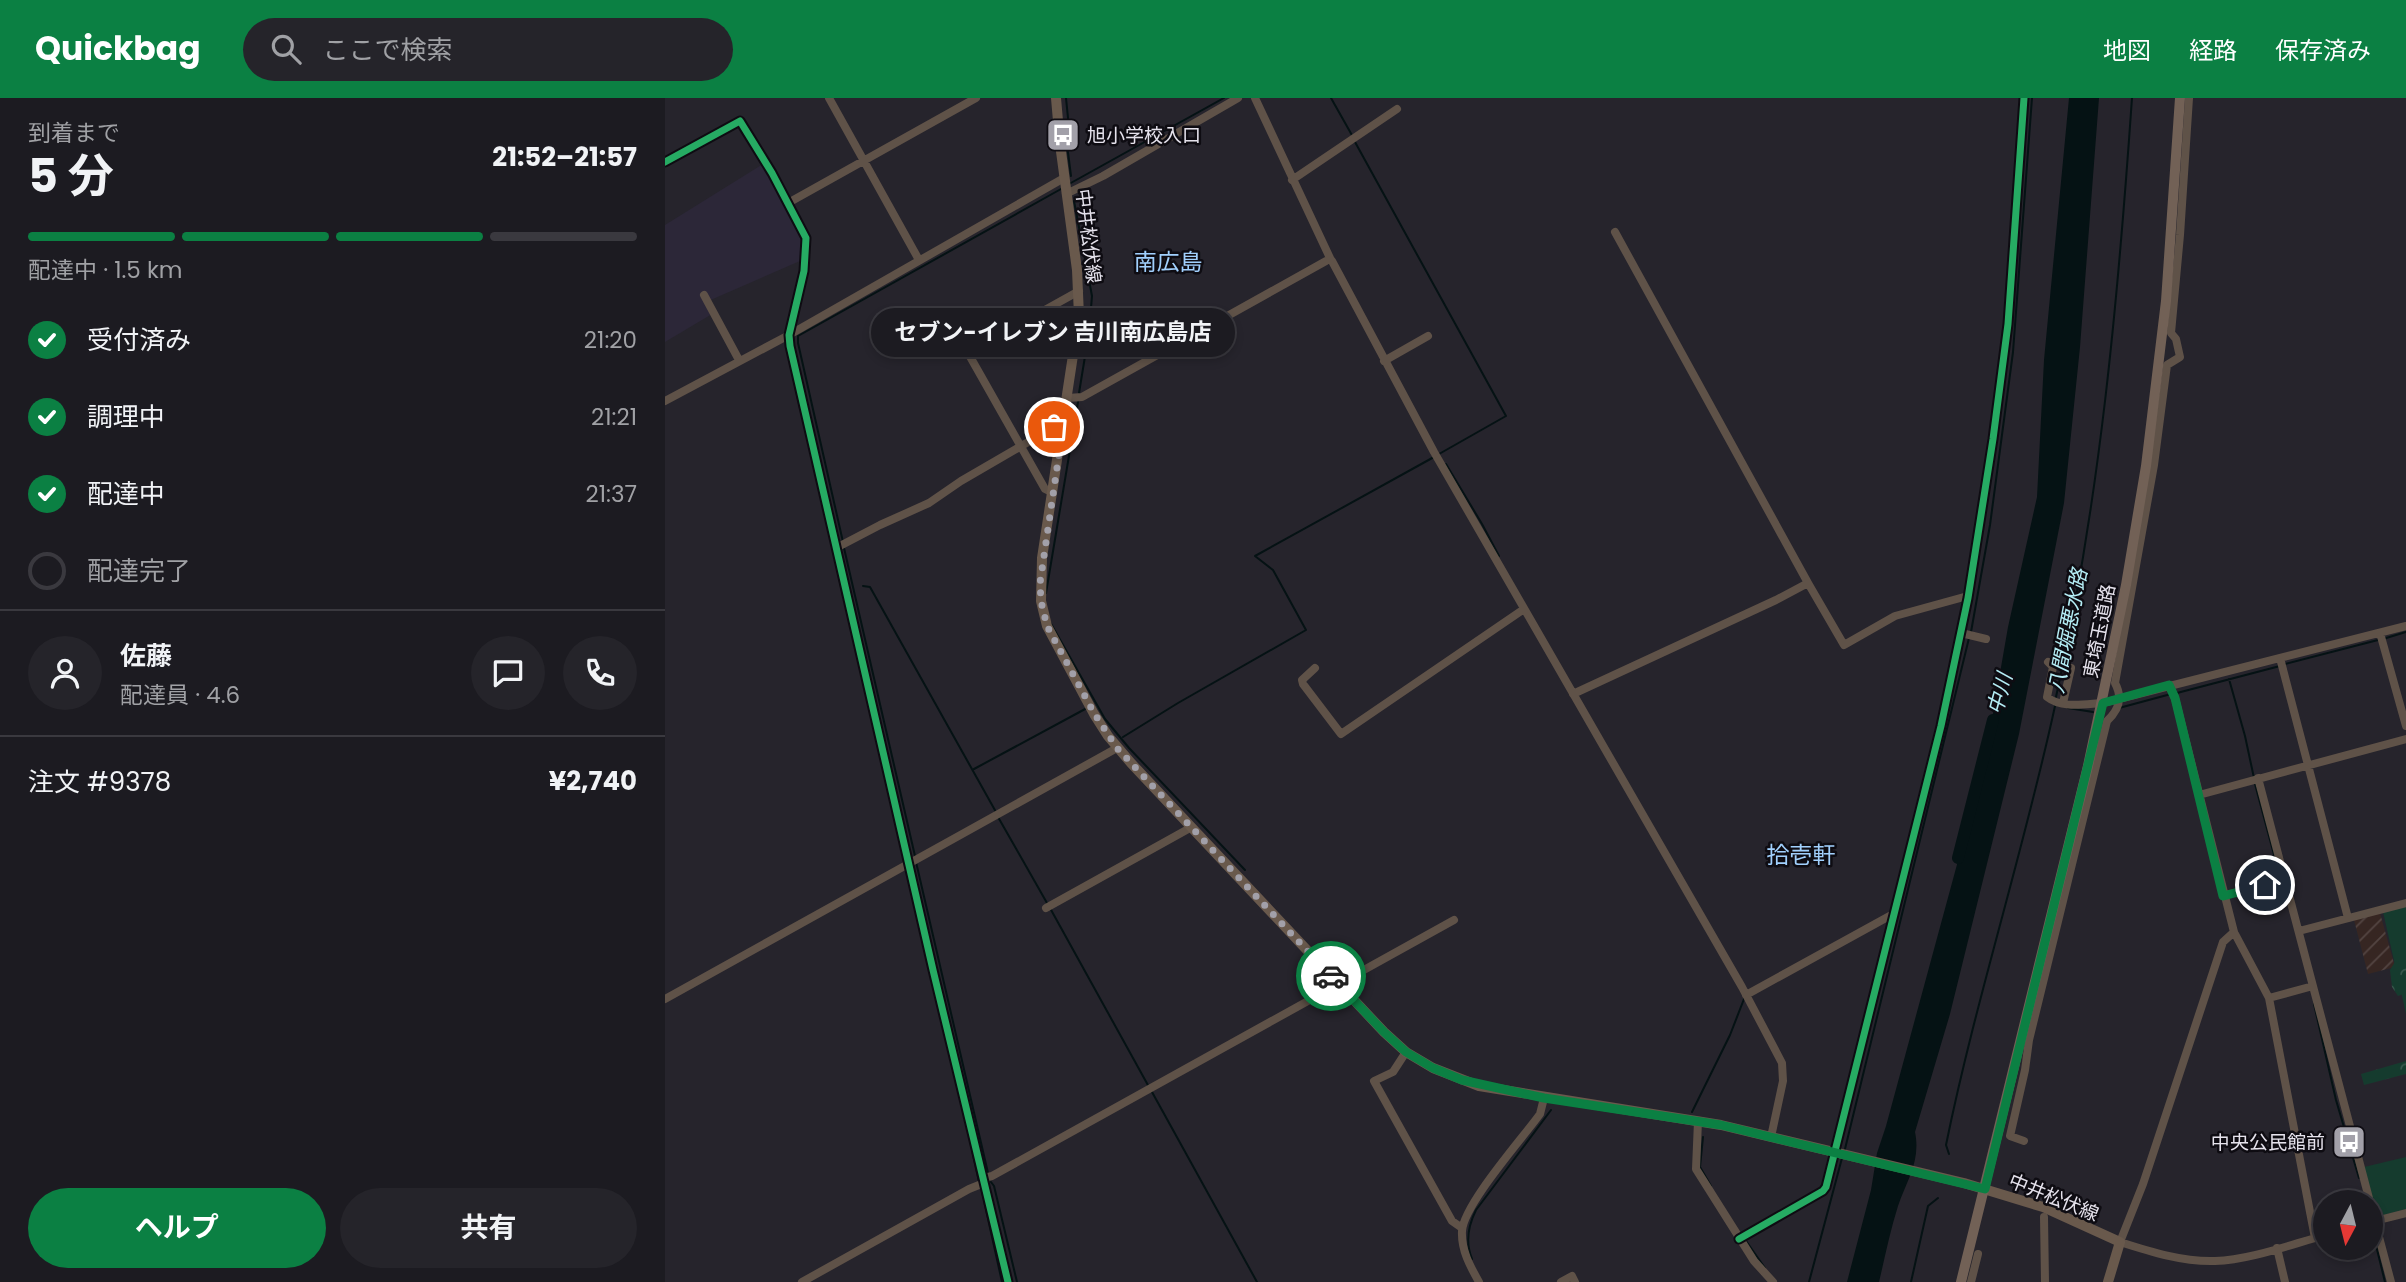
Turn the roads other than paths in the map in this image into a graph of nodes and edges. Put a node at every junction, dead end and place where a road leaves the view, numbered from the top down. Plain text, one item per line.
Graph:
1 (829, 98) edge
2 (976, 98) edge
3 (1056, 98) edge
4 (1238, 98) edge
5 (1255, 98) edge
6 (2024, 98) edge
7 (2180, 98) edge
8 (2189, 98) edge
9 (1397, 109) dead end
10 (863, 160) junction
11 (665, 162) edge
12 (1064, 178) junction
13 (1292, 180) junction
14 (1066, 194) junction
15 (788, 203) junction
16 (1615, 232) dead end
17 (919, 260) junction
18 (1330, 260) junction
19 (1079, 291) junction
20 (704, 295) dead end
21 (789, 335) junction
22 (1429, 336) dead end
23 (739, 360) junction
24 (1384, 361) junction
25 (1068, 398) junction
26 (665, 401) edge
27 (1063, 427) junction
28 (1019, 446) junction
29 (1053, 493) junction
30 (837, 548) junction
31 (1808, 583) junction
32 (1968, 598) junction
33 (1524, 609) junction
34 (2406, 626) edge
35 (1961, 633) junction
36 (2380, 633) junction
37 (1986, 639) dead end
38 (2280, 658) junction
39 (2048, 662) dead end
40 (1315, 668) dead end
41 (2071, 668) dead end
42 (2169, 685) junction
43 (1573, 694) junction
44 (2120, 698) junction
45 (2063, 703) junction
46 (2103, 703) junction
47 (2406, 726) edge
48 (2406, 739) edge
49 (1117, 748) junction
50 (2308, 765) junction
51 (2258, 778) junction
52 (2199, 795) junction
53 (1190, 828) junction
54 (909, 864) junction
55 (2285, 879) junction
56 (2223, 896) junction
57 (2406, 903) edge
58 (1046, 908) dead end
59 (1895, 913) junction
60 (2348, 918) junction
61 (1454, 920) dead end
62 (2299, 931) junction
63 (2234, 932) junction
64 (1338, 984) junction
65 (2313, 986) junction
66 (1746, 995) junction
67 (2269, 998) junction
68 (665, 999) edge
69 (1406, 1052) junction
70 (1544, 1098) junction
71 (1698, 1121) junction
72 (1770, 1137) junction
73 (2024, 1140) dead end
74 (1834, 1153) junction
75 (981, 1182) junction
76 (1985, 1189) junction
77 (2367, 1190) edge
78 (2406, 1213) edge
79 (2044, 1217) dead end
80 (2383, 1219) edge
81 (1462, 1228) junction
82 (2313, 1228) edge
83 (1739, 1239) junction
84 (2313, 1239) edge
85 (2120, 1242) junction
86 (2277, 1248) junction
87 (1978, 1254) dead end
88 (2383, 1255) edge
89 (802, 1282) edge
90 (1008, 1282) edge
91 (1479, 1282) edge
92 (1561, 1282) edge
93 (1575, 1282) edge
94 (1773, 1282) edge
95 (1961, 1282) edge
96 (1971, 1282) edge
97 (2045, 1282) edge
98 (2108, 1282) edge
99 (2285, 1282) edge
100 (2391, 1282) edge

1 - 10 street
2 - 10 street
3 - 12 main road, 中井松伏線
4 - 14 street
5 - 13 street
6 - 32 street
7 - 46 highway, 東埼玉道路
8 - 44 street
9 - 13 street
10 - 15 street
10 - 17 street
11 - 15 street
12 - 14 main road, 中井松伏線
12 - 17 street
13 - 18 street
14 - 19 main road, 中井松伏線
15 - 21 street
16 - 31 street
17 - 21 street
18 - 24 street
18 - 25 street
19 - 25 main road, 中井松伏線
19 - 28 street
20 - 23 street
21 - 23 street
21 - 30 street
22 - 24 street
23 - 26 street
24 - 33 street
25 - 27 main road, 中井松伏線
27 - 28 street
27 - 29 main road, 中井松伏線
28 - 29 street
28 - 30 street
29 - 49 main road, 中井松伏線
30 - 54 street
31 - 32 street
31 - 43 street
32 - 35 street
33 - 40 street
33 - 43 street
34 - 36 street
35 - 37 street
35 - 59 street
36 - 38 street
36 - 47 street
38 - 42 street
38 - 50 street
39 - 45 street
41 - 45 street
42 - 44 street
42 - 52 street
43 - 66 street
44 - 46 street
44 - 73 street
45 - 46 street
46 - 76 highway, 東埼玉道路
48 - 50 street
49 - 53 main road, 中井松伏線
49 - 54 street
50 - 51 street
50 - 60 street
51 - 52 street
51 - 55 street
52 - 56 street
53 - 58 street
53 - 64 main road, 中井松伏線
54 - 68 street
54 - 75 street
55 - 56 street
55 - 62 street
56 - 63 street
57 - 60 street
59 - 66 street
59 - 74 street
60 - 62 street
61 - 64 street
62 - 65 street
63 - 67 street
63 - 85 street
64 - 69 main road, 中井松伏線
64 - 75 street
65 - 67 street
65 - 77 street
66 - 72 street
67 - 82 street
69 - 70 main road, 中井松伏線
69 - 81 street
70 - 71 main road, 中井松伏線
70 - 81 street
71 - 72 main road, 中井松伏線
71 - 83 street
72 - 74 main road, 中井松伏線
74 - 76 main road, 中井松伏線
74 - 83 street
75 - 89 street
75 - 90 street
76 - 85 main road, 中井松伏線
76 - 95 highway, 東埼玉道路
78 - 80 street
79 - 97 street
81 - 91 street
83 - 94 street
84 - 86 street
85 - 86 street
85 - 98 main road
86 - 99 street
87 - 96 street
88 - 100 street
92 - 93 street

